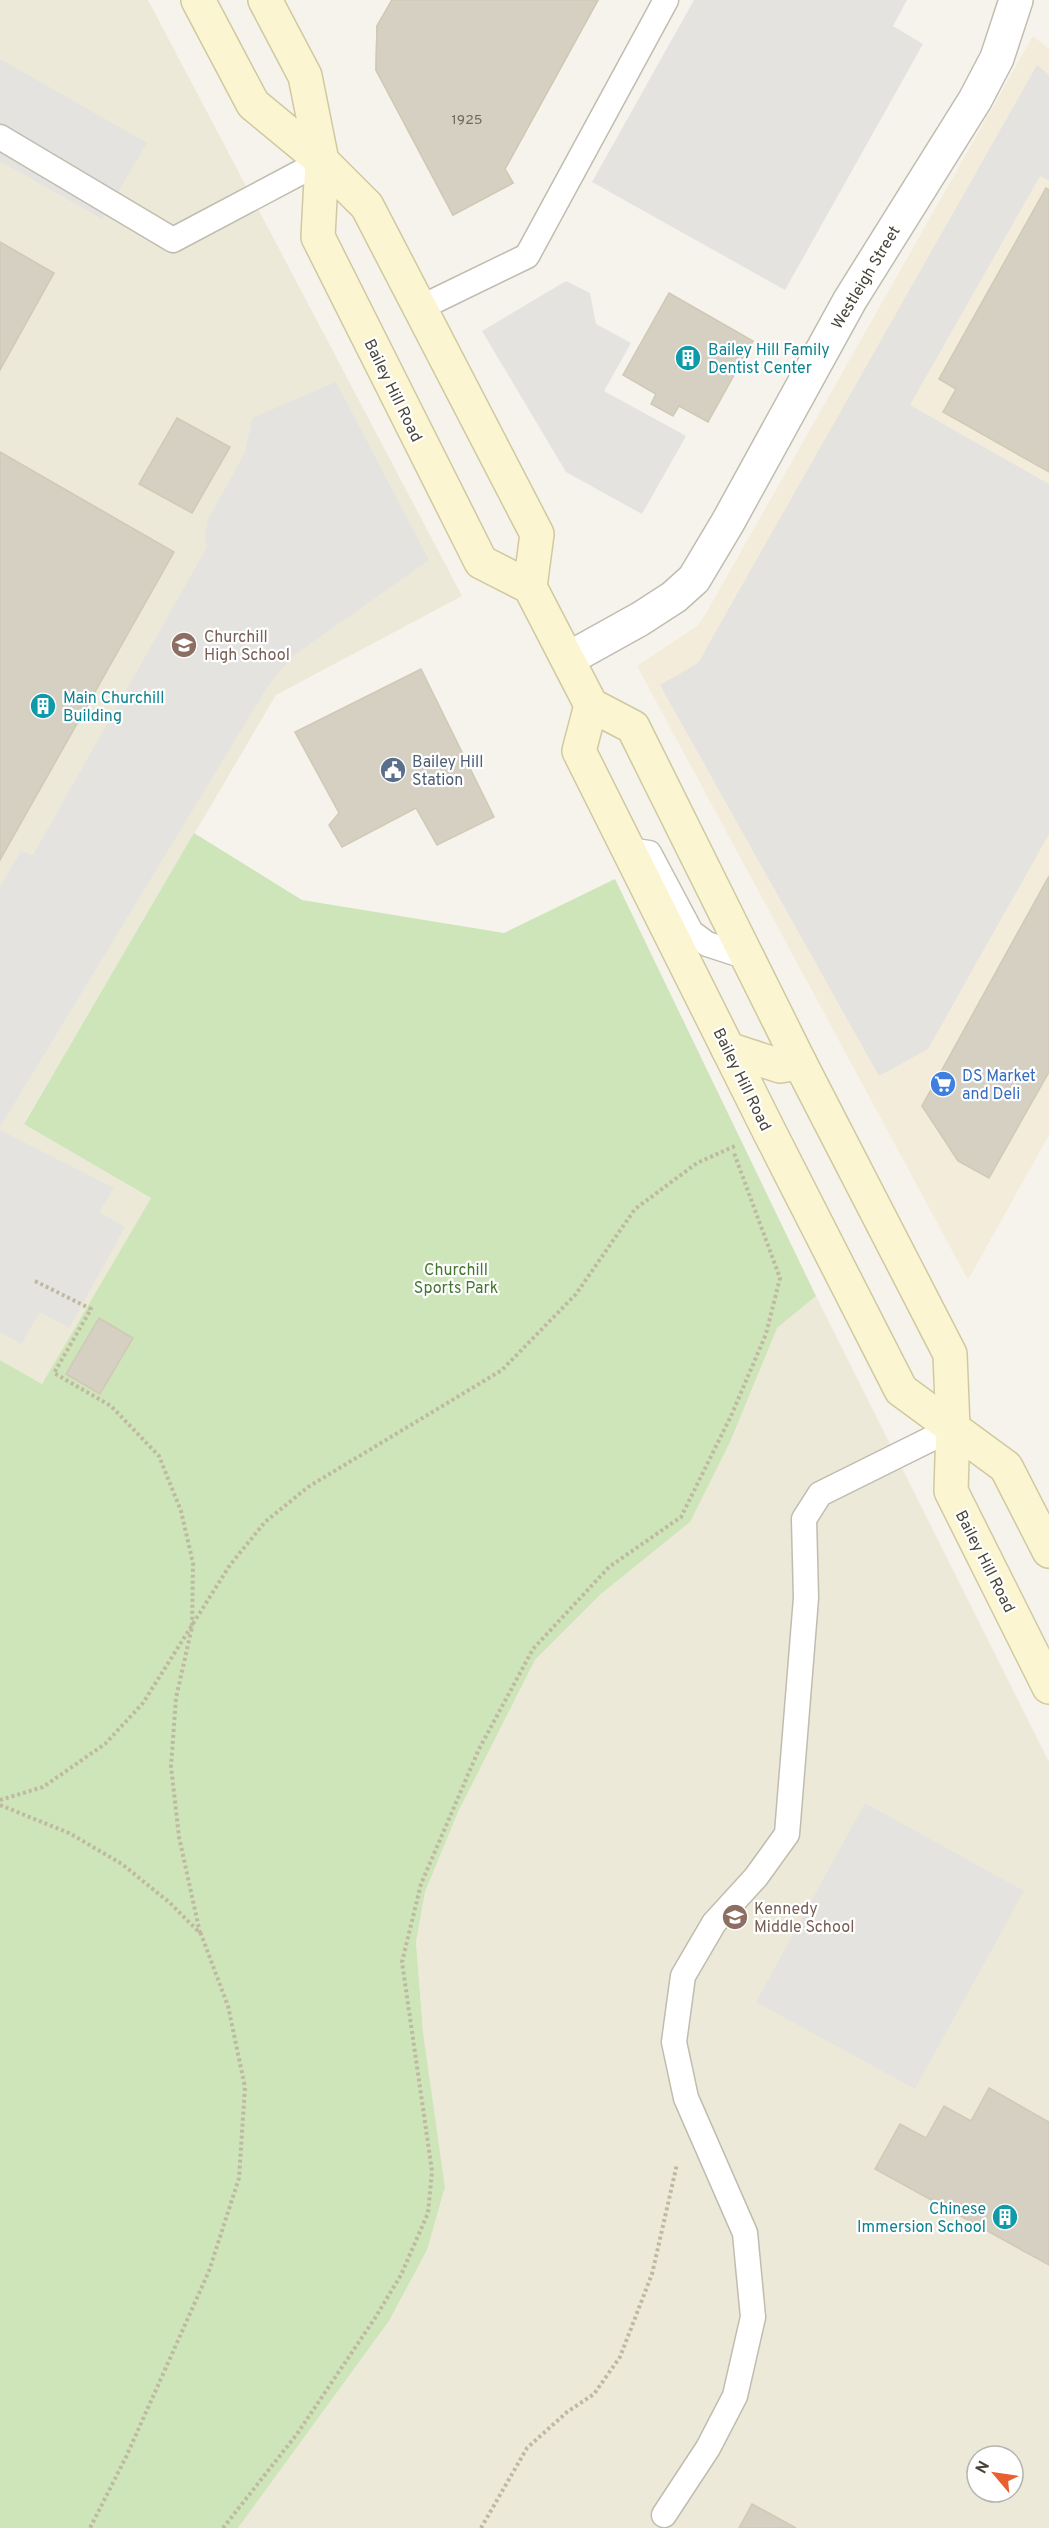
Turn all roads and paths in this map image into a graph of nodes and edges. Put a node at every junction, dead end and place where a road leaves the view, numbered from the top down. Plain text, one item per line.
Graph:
1 (198, 0) edge
2 (265, 0) edge
3 (666, 0) edge
4 (1016, 0) edge
5 (0, 136) edge
6 (322, 161) junction
7 (420, 308) junction
8 (530, 587) junction
9 (567, 659) junction
10 (591, 705) junction
11 (628, 850) junction
12 (747, 957) junction
13 (728, 1049) junction
14 (800, 1063) junction
15 (770, 1133) junction
16 (732, 1147) junction
17 (35, 1281) dead end
18 (953, 1428) junction
19 (1049, 1551) edge
20 (192, 1627) junction
21 (1049, 1687) edge
22 (0, 1800) edge
23 (0, 1805) edge
24 (201, 1934) junction
25 (678, 2156) dead end
26 (664, 2515) dead end
27 (90, 2528) edge
28 (223, 2528) edge
29 (481, 2528) edge

1 - 6 main road
2 - 6 main road, Bailey Hill Road
3 - 7 lane
4 - 9 street, Westleigh Street
5 - 6 lane
6 - 7 main road
6 - 8 main road, Bailey Hill Road
7 - 8 main road
8 - 9 main road
9 - 10 main road
10 - 11 main road, Bailey Hill Road
10 - 12 main road, Bailey Hill Road
11 - 12 lane
11 - 13 main road, Bailey Hill Road
12 - 14 main road, Bailey Hill Road
13 - 14 main road
13 - 15 main road, Bailey Hill Road
14 - 18 main road, Bailey Hill Road
15 - 16 path
15 - 18 main road, Bailey Hill Road
16 - 20 path
16 - 28 path
17 - 20 path
18 - 19 main road, Bailey Hill Road
18 - 21 main road, Bailey Hill Road
18 - 26 lane
20 - 22 path
20 - 24 path
23 - 24 path
24 - 27 path
25 - 29 path

